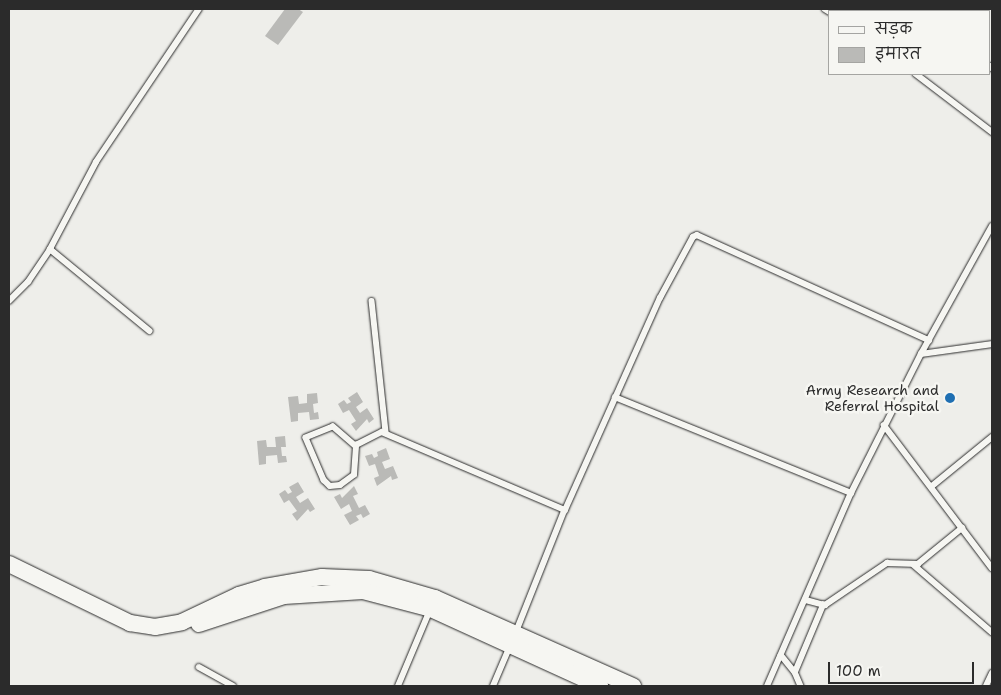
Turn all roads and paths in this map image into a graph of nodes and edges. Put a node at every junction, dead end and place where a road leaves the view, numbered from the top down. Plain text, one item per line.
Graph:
1 (199, 9) edge
2 (917, 75) edge
3 (992, 132) edge
4 (992, 226) edge
5 (50, 249) junction
6 (9, 301) edge
7 (372, 302) dead end
8 (150, 331) dead end
9 (928, 340) junction
10 (992, 344) edge
11 (921, 354) junction
12 (616, 397) junction
13 (884, 425) junction
14 (386, 433) junction
15 (992, 437) edge
16 (355, 446) junction
17 (931, 487) junction
18 (851, 493) junction
19 (565, 510) junction
20 (962, 528) junction
21 (9, 564) edge
22 (914, 565) junction
23 (992, 568) edge
24 (9, 575) edge
25 (806, 600) junction
26 (433, 604) junction
27 (83, 605) junction
28 (823, 605) junction
29 (992, 632) edge
30 (513, 639) junction
31 (781, 655) junction
32 (199, 667) dead end
33 (795, 672) junction
34 (992, 673) edge
35 (233, 686) edge
36 (398, 686) edge
37 (493, 686) edge
38 (600, 686) edge
39 (633, 686) edge
40 (768, 686) edge
41 (801, 686) edge
42 (986, 686) edge

1 - 5 lane
2 - 3 lane
4 - 9 lane
5 - 6 lane
5 - 8 lane
7 - 14 lane
9 - 11 lane
9 - 12 lane
10 - 11 lane
11 - 13 lane
12 - 18 lane
12 - 19 lane
13 - 17 lane
13 - 18 lane
14 - 16 lane
14 - 19 lane
15 - 17 lane
16 - 16 lane
17 - 20 lane
18 - 25 lane
19 - 30 lane
20 - 22 lane
20 - 23 lane
21 - 27 main road
22 - 28 lane
22 - 29 lane
24 - 27 main road
25 - 28 lane
25 - 31 lane
26 - 27 main road
26 - 30 main road
26 - 36 lane
28 - 33 lane
30 - 37 lane
30 - 38 main road
30 - 39 main road
31 - 33 lane
31 - 40 lane
32 - 35 lane
33 - 41 lane
34 - 42 lane

